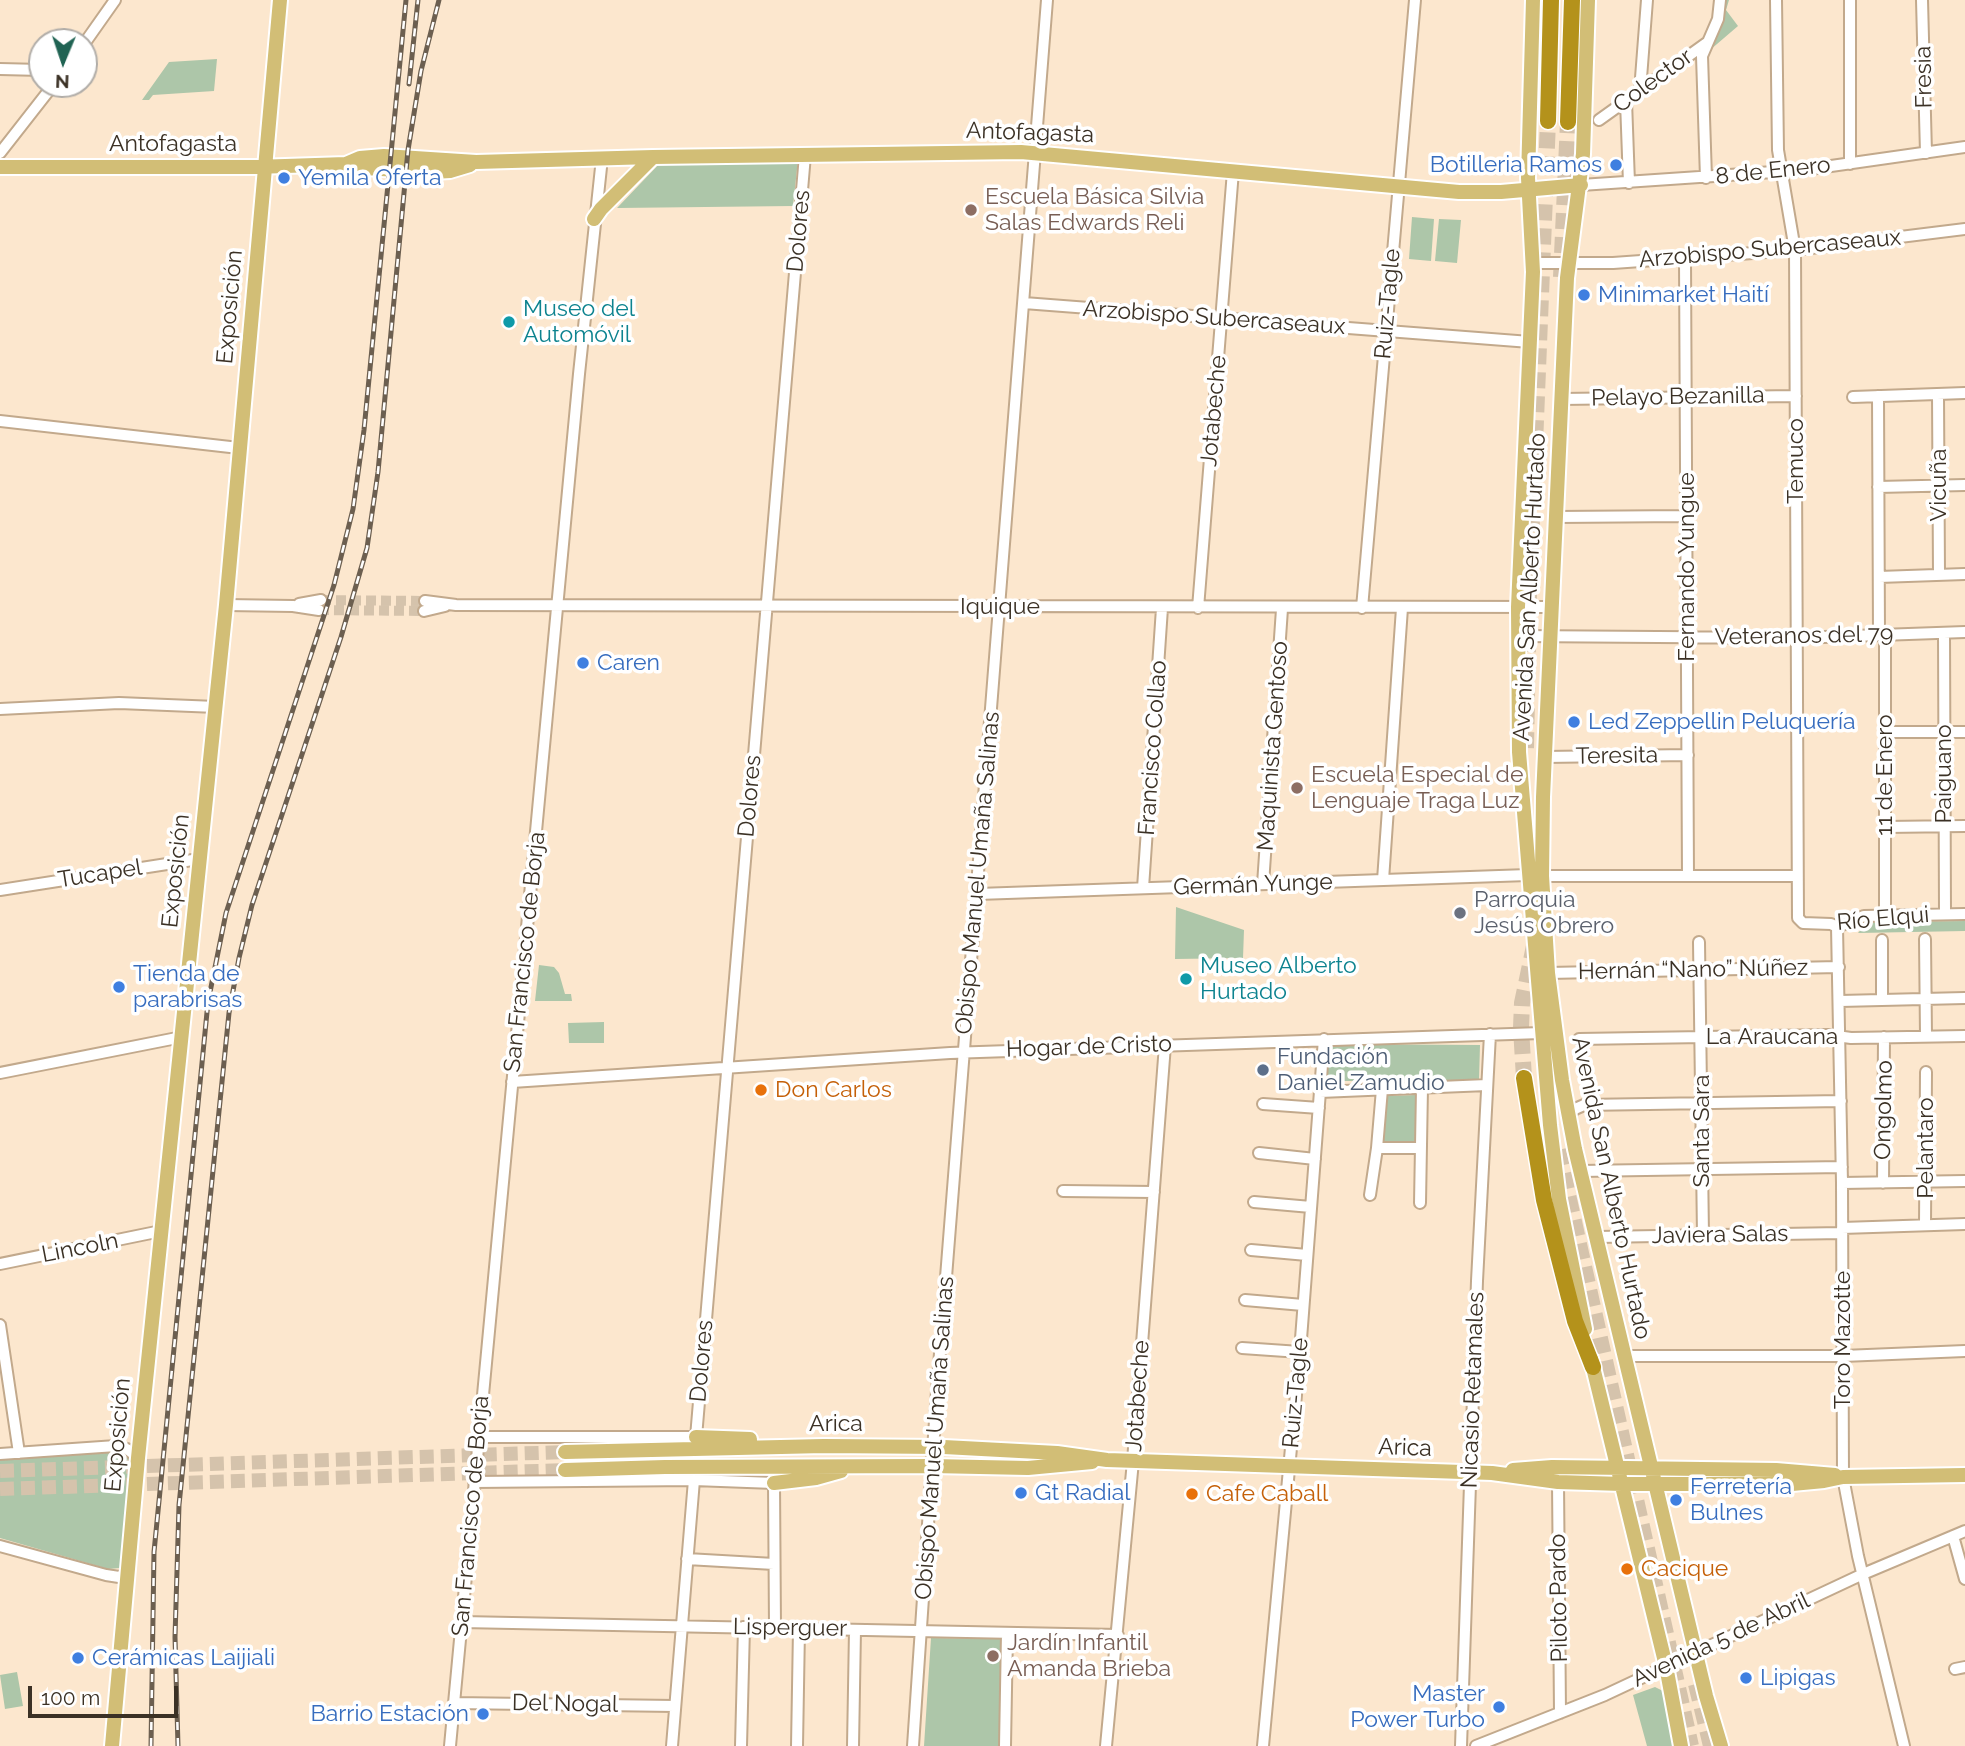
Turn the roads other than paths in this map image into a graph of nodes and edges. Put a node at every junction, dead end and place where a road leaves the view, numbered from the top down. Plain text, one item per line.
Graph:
1 (116, 0) edge
2 (280, 0) edge
3 (1047, 0) edge
4 (1415, 0) edge
5 (1533, 0) edge
6 (1551, 0) edge
7 (1572, 0) edge
8 (1588, 0) edge
9 (1647, 0) edge
10 (1720, 0) edge
11 (1776, 0) edge
12 (1850, 0) edge
13 (1923, 0) edge
14 (96, 28) edge
15 (1707, 42) junction
16 (0, 69) edge
17 (28, 70) edge
18 (1640, 91) junction
19 (43, 98) edge
20 (1626, 101) junction
21 (1600, 120) dead end
22 (1548, 121) tunnel mouth
23 (1568, 122) tunnel mouth
24 (1965, 148) edge
25 (0, 153) edge
26 (1036, 153) junction
27 (1926, 153) junction
28 (805, 155) junction
29 (653, 157) junction
30 (602, 158) junction
31 (1850, 164) junction
32 (0, 167) edge
33 (266, 167) junction
34 (1233, 171) junction
35 (1782, 172) junction
36 (1706, 178) junction
37 (1629, 183) junction
38 (1581, 185) junction
39 (1399, 186) junction
40 (1528, 188) junction
41 (1502, 192) junction
42 (1530, 207) junction
43 (594, 219) junction
44 (1965, 229) edge
45 (1795, 250) junction
46 (1685, 259) junction
47 (1532, 263) junction
48 (1568, 265) junction
49 (1024, 303) junction
50 (1221, 318) junction
51 (1386, 331) junction
52 (1530, 342) junction
53 (1965, 393) edge
54 (1938, 394) junction
55 (1796, 396) junction
56 (1878, 396) junction
57 (1686, 397) junction
58 (1853, 397) dead end
59 (1561, 398) junction
60 (0, 421) edge
61 (239, 448) junction
62 (1939, 485) junction
63 (1965, 485) edge
64 (1878, 487) junction
65 (1687, 516) junction
66 (1556, 517) junction
67 (1939, 575) junction
68 (1965, 575) edge
69 (1879, 577) junction
70 (226, 605) junction
71 (320, 605) tunnel mouth
72 (424, 606) tunnel mouth
73 (557, 606) junction
74 (767, 606) junction
75 (999, 607) junction
76 (1518, 607) junction
77 (1552, 607) junction
78 (1162, 608) junction
79 (1198, 608) junction
80 (1282, 608) junction
81 (1362, 608) junction
82 (1402, 608) junction
83 (1965, 632) edge
84 (1944, 633) junction
85 (1882, 635) junction
86 (1518, 636) junction
87 (1551, 637) junction
88 (1687, 638) junction
89 (1796, 638) junction
90 (216, 707) junction
91 (0, 709) edge
92 (1885, 732) junction
93 (1944, 732) junction
94 (1965, 732) edge
95 (1688, 755) junction
96 (1545, 757) junction
97 (1945, 826) junction
98 (1965, 826) edge
99 (1885, 827) junction
100 (199, 859) junction
101 (1535, 876) junction
102 (1688, 876) junction
103 (1797, 876) junction
104 (1383, 880) junction
105 (1263, 884) junction
106 (1143, 888) junction
107 (0, 890) edge
108 (978, 894) junction
109 (1945, 914) junction
110 (1965, 914) edge
111 (1885, 915) junction
112 (1801, 922) joint
113 (1837, 927) junction
114 (1925, 939) dead end
115 (1882, 940) dead end
116 (1699, 942) dead end
117 (1839, 967) junction
118 (1700, 970) junction
119 (1548, 973) junction
120 (1965, 998) edge
121 (1925, 999) junction
122 (1882, 1000) junction
123 (1840, 1001) junction
124 (1541, 1033) junction
125 (1490, 1034) junction
126 (1840, 1036) junction
127 (1926, 1036) junction
128 (1965, 1036) edge
129 (182, 1037) junction
130 (1701, 1037) junction
131 (1884, 1037) junction
132 (1324, 1039) junction
133 (1579, 1039) dead end
134 (1165, 1045) junction
135 (964, 1052) junction
136 (727, 1067) junction
137 (1926, 1072) dead end
138 (0, 1073) edge
139 (1524, 1078) tunnel mouth
140 (512, 1082) junction
141 (1487, 1086) junction
142 (1422, 1088) junction
143 (1382, 1089) junction
144 (1320, 1092) junction
145 (1841, 1101) junction
146 (1701, 1103) junction
147 (1263, 1104) dead end
148 (1319, 1108) junction
149 (1568, 1116) junction
150 (1377, 1148) junction
151 (1421, 1148) junction
152 (1259, 1153) dead end
153 (1315, 1159) junction
154 (1842, 1167) junction
155 (1702, 1169) junction
156 (1580, 1171) junction
157 (1965, 1181) edge
158 (1925, 1182) junction
159 (1842, 1183) junction
160 (1883, 1183) junction
161 (1063, 1191) dead end
162 (1154, 1192) junction
163 (1370, 1195) dead end
164 (1254, 1202) dead end
165 (1420, 1203) dead end
166 (1311, 1207) junction
167 (1965, 1224) edge
168 (1925, 1225) junction
169 (1842, 1230) junction
170 (161, 1231) junction
171 (1703, 1235) junction
172 (1597, 1237) junction
173 (1251, 1250) dead end
174 (1307, 1255) junction
175 (0, 1264) edge
176 (1245, 1300) dead end
177 (1303, 1305) junction
178 (0, 1325) edge
179 (1242, 1348) dead end
180 (1965, 1351) edge
181 (1300, 1352) junction
182 (1625, 1356) junction
183 (1843, 1356) junction
184 (1593, 1367) junction
185 (478, 1437) junction
186 (696, 1437) junction
187 (824, 1446) junction
188 (933, 1447) junction
189 (565, 1452) tunnel mouth
190 (19, 1453) junction
191 (0, 1454) edge
192 (138, 1458) junction
193 (1107, 1460) junction
194 (1133, 1461) junction
195 (858, 1466) junction
196 (932, 1466) junction
197 (1289, 1467) junction
198 (1619, 1469) junction
199 (1652, 1469) junction
200 (565, 1470) tunnel mouth
201 (1470, 1472) junction
202 (1492, 1473) junction
203 (1965, 1475) edge
204 (1843, 1477) junction
205 (694, 1480) junction
206 (474, 1482) junction
207 (1558, 1482) junction
208 (774, 1483) junction
209 (1622, 1484) junction
210 (1657, 1485) junction
211 (1965, 1531) edge
212 (1953, 1536) junction
213 (0, 1546) edge
214 (687, 1559) junction
215 (774, 1564) junction
216 (128, 1573) junction
217 (1863, 1574) junction
218 (1965, 1578) edge
219 (462, 1622) junction
220 (682, 1626) junction
221 (744, 1627) junction
222 (775, 1628) junction
223 (799, 1629) junction
224 (855, 1630) junction
225 (921, 1632) junction
226 (1007, 1633) junction
227 (1118, 1635) junction
228 (1695, 1651) junction
229 (1666, 1666) junction
230 (454, 1703) junction
231 (675, 1706) junction
232 (1560, 1713) junction
233 (112, 1746) edge
234 (450, 1746) edge
235 (672, 1746) edge
236 (741, 1746) edge
237 (797, 1746) edge
238 (853, 1746) edge
239 (913, 1746) edge
240 (1005, 1746) edge
241 (1106, 1746) edge
242 (1263, 1746) edge
243 (1461, 1746) edge
244 (1476, 1746) edge
245 (1681, 1746) edge
246 (1721, 1746) edge
247 (1903, 1746) edge

1 - 14 street
2 - 33 main road, Exposición
3 - 26 street, Obispo Manuel Umaña Salinas
4 - 39 street, Ruiz-Tagle
5 - 40 main road, Avenida San Alberto Hurtado
6 - 22 highway
7 - 23 highway
8 - 38 main road, Avenida San Alberto Hurtado
9 - 18 street
10 - 15 street
11 - 35 street, Temuco
12 - 31 street
13 - 27 street, Fresia
15 - 18 street, Colector
15 - 36 street
16 - 17 street
18 - 20 street, Colector
19 - 25 street
20 - 21 street, Colector
20 - 37 street
24 - 27 street, 8 de Enero
26 - 28 main road, Antofagasta
26 - 34 main road, Antofagasta
26 - 49 street, Obispo Manuel Umaña Salinas
27 - 31 street, 8 de Enero
28 - 29 main road, Antofagasta
28 - 74 street, Dolores
29 - 30 main road, Antofagasta
29 - 43 main road
30 - 33 main road, Antofagasta
30 - 43 street, San Francisco de Borja
31 - 35 street, 8 de Enero
32 - 33 main road, Antofagasta
33 - 61 main road, Exposición
34 - 39 main road, Antofagasta
34 - 50 street, Jotabeche
35 - 36 street, 8 de Enero
35 - 45 street, Temuco
36 - 37 street, 8 de Enero
37 - 38 street, 8 de Enero
38 - 40 main road, Antofagasta
38 - 48 main road, Avenida San Alberto Hurtado
39 - 41 main road, Antofagasta
39 - 51 street, Ruiz-Tagle
40 - 41 main road, Antofagasta
40 - 42 main road, Avenida San Alberto Hurtado
41 - 42 main road
42 - 47 main road, Avenida San Alberto Hurtado
43 - 73 street, San Francisco de Borja
44 - 45 street, Arzobispo Subercaseaux
45 - 46 street, Arzobispo Subercaseaux
45 - 55 street, Temuco
46 - 48 street, Arzobispo Subercaseaux
46 - 57 street, Fernando Yungue
47 - 48 street, Arzobispo Subercaseaux
47 - 52 main road, Avenida San Alberto Hurtado
48 - 59 main road, Avenida San Alberto Hurtado
49 - 50 street, Arzobispo Subercaseaux
49 - 75 street, Obispo Manuel Umaña Salinas
50 - 51 street, Arzobispo Subercaseaux
50 - 79 street, Jotabeche
51 - 52 street, Arzobispo Subercaseaux
51 - 81 street, Ruiz-Tagle
52 - 76 main road, Avenida San Alberto Hurtado
53 - 54 street
54 - 56 street
54 - 62 street, Vicuña
55 - 57 street, Pelayo Bezanilla
55 - 89 street, Temuco
56 - 58 street
56 - 64 street, 11 de Enero
57 - 59 street, Pelayo Bezanilla
57 - 65 street, Fernando Yungue
59 - 66 main road, Avenida San Alberto Hurtado
60 - 61 street
61 - 70 main road, Exposición
62 - 63 street
62 - 64 street
62 - 67 street, Vicuña
64 - 69 street, 11 de Enero
65 - 66 street
65 - 88 street, Fernando Yungue
66 - 77 main road, Avenida San Alberto Hurtado
67 - 68 street
67 - 69 street
69 - 85 street, 11 de Enero
70 - 71 street
70 - 90 main road, Exposición
72 - 73 street, Iquique
73 - 74 street, Iquique
73 - 140 street, San Francisco de Borja
74 - 75 street, Iquique
74 - 136 street, Dolores
75 - 78 street, Iquique
75 - 108 street, Obispo Manuel Umaña Salinas
76 - 77 street, Iquique
76 - 82 street, Iquique
76 - 86 main road, Avenida San Alberto Hurtado
77 - 87 main road, Avenida San Alberto Hurtado
78 - 79 street, Iquique
78 - 106 street, Francisco Collao
79 - 80 street, Iquique
80 - 81 street, Iquique
80 - 105 street, Maquinista Gentoso
81 - 82 street, Iquique
82 - 104 street
83 - 84 street, Veteranos del 79
84 - 85 street, Veteranos del 79
84 - 93 street, Paiguano
85 - 89 street, Veteranos del 79
85 - 92 street, 11 de Enero
86 - 87 street, Veteranos del 79
86 - 101 main road, Avenida San Alberto Hurtado
87 - 88 street, Veteranos del 79
87 - 96 main road, Avenida San Alberto Hurtado
88 - 89 street, Veteranos del 79
88 - 95 street, Fernando Yungue
89 - 103 street, Temuco
90 - 91 street
90 - 100 main road, Exposición
92 - 93 street
92 - 99 street, 11 de Enero
93 - 94 street
93 - 97 street, Paiguano
95 - 96 street, Teresita
95 - 102 street, Fernando Yungue
96 - 101 main road, Avenida San Alberto Hurtado
97 - 98 street
97 - 99 street
97 - 109 street, Paiguano
99 - 111 street, 11 de Enero
100 - 107 street, Tucapel
100 - 129 main road, Exposición
101 - 102 street, Germán Yunge
101 - 104 street, Germán Yunge
101 - 119 main road, Avenida San Alberto Hurtado
101 - 124 main road, Avenida San Alberto Hurtado
102 - 103 street, Germán Yunge
103 - 112 street, Temuco
104 - 105 street, Germán Yunge
105 - 106 street, Germán Yunge
106 - 108 street, Germán Yunge
108 - 135 street, Obispo Manuel Umaña Salinas
109 - 110 street, Río Elqui
109 - 111 street, Río Elqui
111 - 113 street, Río Elqui
112 - 113 street, Río Elqui
113 - 117 street, Toro Mazotte
114 - 121 street
115 - 122 street
116 - 118 street, Santa Sara
117 - 118 street, Hernán “Nano” Núñez
117 - 123 street, Toro Mazotte
118 - 119 street, Hernán “Nano” Núñez
118 - 130 street, Santa Sara
119 - 149 main road, Avenida San Alberto Hurtado
120 - 121 street
121 - 122 street
121 - 127 street
122 - 123 street
123 - 126 street, Toro Mazotte
124 - 125 street, Hogar de Cristo
124 - 184 main road, Avenida San Alberto Hurtado
125 - 132 street, Hogar de Cristo
125 - 141 street, Nicasio Retamales
126 - 130 street, La Araucana
126 - 131 street, La Araucana
126 - 145 street, Toro Mazotte
127 - 128 street, La Araucana
127 - 131 street, La Araucana
129 - 138 street
129 - 170 main road, Exposición
130 - 133 street, La Araucana
130 - 146 street, Santa Sara
131 - 160 street, Ongolmo
132 - 134 street, Hogar de Cristo
132 - 144 street, Ruiz-Tagle
134 - 135 street, Hogar de Cristo
134 - 162 street, Jotabeche
135 - 136 street, Hogar de Cristo
135 - 188 street, Obispo Manuel Umaña Salinas
136 - 140 street, Hogar de Cristo
136 - 186 street, Dolores
137 - 158 street, Pelantaro
139 - 184 highway
140 - 185 street, San Francisco de Borja
141 - 142 street
141 - 201 street, Nicasio Retamales
142 - 143 street
142 - 151 street
143 - 144 street
143 - 150 street
144 - 148 street, Ruiz-Tagle
145 - 146 street
145 - 154 street, Toro Mazotte
146 - 149 street
146 - 155 street, Santa Sara
147 - 148 street
148 - 153 street, Ruiz-Tagle
149 - 156 main road, Avenida San Alberto Hurtado
150 - 151 street
150 - 163 street
151 - 165 street
152 - 153 street
153 - 166 street, Ruiz-Tagle
154 - 155 street
154 - 159 street, Toro Mazotte
155 - 156 street
155 - 171 street, Santa Sara
156 - 172 main road, Avenida San Alberto Hurtado
157 - 158 street
158 - 160 street
158 - 168 street, Pelantaro
159 - 160 street
159 - 169 street, Toro Mazotte
161 - 162 street
162 - 194 street, Jotabeche
164 - 166 street
166 - 174 street, Ruiz-Tagle
167 - 168 street, Javiera Salas
168 - 169 street, Javiera Salas
169 - 171 street, Javiera Salas
169 - 183 street, Toro Mazotte
170 - 175 street, Lincoln
170 - 192 main road, Exposición
171 - 172 street, Javiera Salas
172 - 182 main road, Avenida San Alberto Hurtado
173 - 174 street
174 - 177 street, Ruiz-Tagle
176 - 177 street
177 - 181 street, Ruiz-Tagle
178 - 190 street
179 - 181 street
180 - 183 street
181 - 197 street, Ruiz-Tagle
182 - 183 street
182 - 199 main road, Avenida San Alberto Hurtado
183 - 204 street, Toro Mazotte
184 - 198 main road, Avenida San Alberto Hurtado
185 - 186 street
185 - 206 street, San Francisco de Borja
186 - 187 main road
187 - 188 main road, Arica
187 - 189 main road, Arica
188 - 193 main road, Arica
188 - 196 street, Obispo Manuel Umaña Salinas
190 - 191 street
190 - 192 street
192 - 216 main road, Exposición
193 - 194 main road, Arica
193 - 196 main road, Arica
194 - 197 main road, Arica
194 - 227 street, Jotabeche
195 - 196 main road, Arica
195 - 200 main road, Arica
195 - 208 main road
196 - 225 street, Obispo Manuel Umaña Salinas
197 - 201 main road, Arica
197 - 242 street, Ruiz-Tagle
198 - 199 main road, Arica
198 - 202 main road, Arica
198 - 209 main road, Avenida San Alberto Hurtado
199 - 204 main road, Arica
199 - 210 main road, Avenida San Alberto Hurtado
201 - 202 main road, Arica
201 - 243 street, Nicasio Retamales
202 - 207 main road, Arica
203 - 204 main road, Arica
204 - 210 main road, Arica
204 - 217 street, Toro Mazotte
205 - 206 street
205 - 208 street
205 - 214 street
206 - 219 street, San Francisco de Borja
207 - 209 main road, Arica
207 - 232 street, Piloto Pardo
208 - 215 street
209 - 210 main road, Arica
209 - 229 main road, Avenida San Alberto Hurtado
210 - 228 main road, Avenida San Alberto Hurtado
211 - 212 street, Avenida 5 de Abril
212 - 217 street, Avenida 5 de Abril
212 - 218 street
213 - 216 street
214 - 215 street
214 - 220 street
215 - 222 street
216 - 233 main road, Exposición
217 - 228 street, Avenida 5 de Abril
217 - 247 street, Toro Mazotte
219 - 220 street, Lisperguer
219 - 230 street, San Francisco de Borja
220 - 221 street, Lisperguer
220 - 231 street
221 - 222 street, Lisperguer
221 - 236 street
222 - 223 street, Lisperguer
223 - 224 street, Lisperguer
223 - 237 street
224 - 225 street, Lisperguer
224 - 238 street
225 - 226 street, Lisperguer
225 - 239 street, Obispo Manuel Umaña Salinas
226 - 227 street, Lisperguer
226 - 240 street
227 - 241 street, Jotabeche
228 - 229 street, Avenida 5 de Abril
228 - 246 main road, Avenida San Alberto Hurtado
229 - 232 street, Avenida 5 de Abril
229 - 245 main road, Avenida San Alberto Hurtado
230 - 231 street, Del Nogal
230 - 234 street, San Francisco de Borja
231 - 235 street
232 - 244 street, Avenida 5 de Abril

